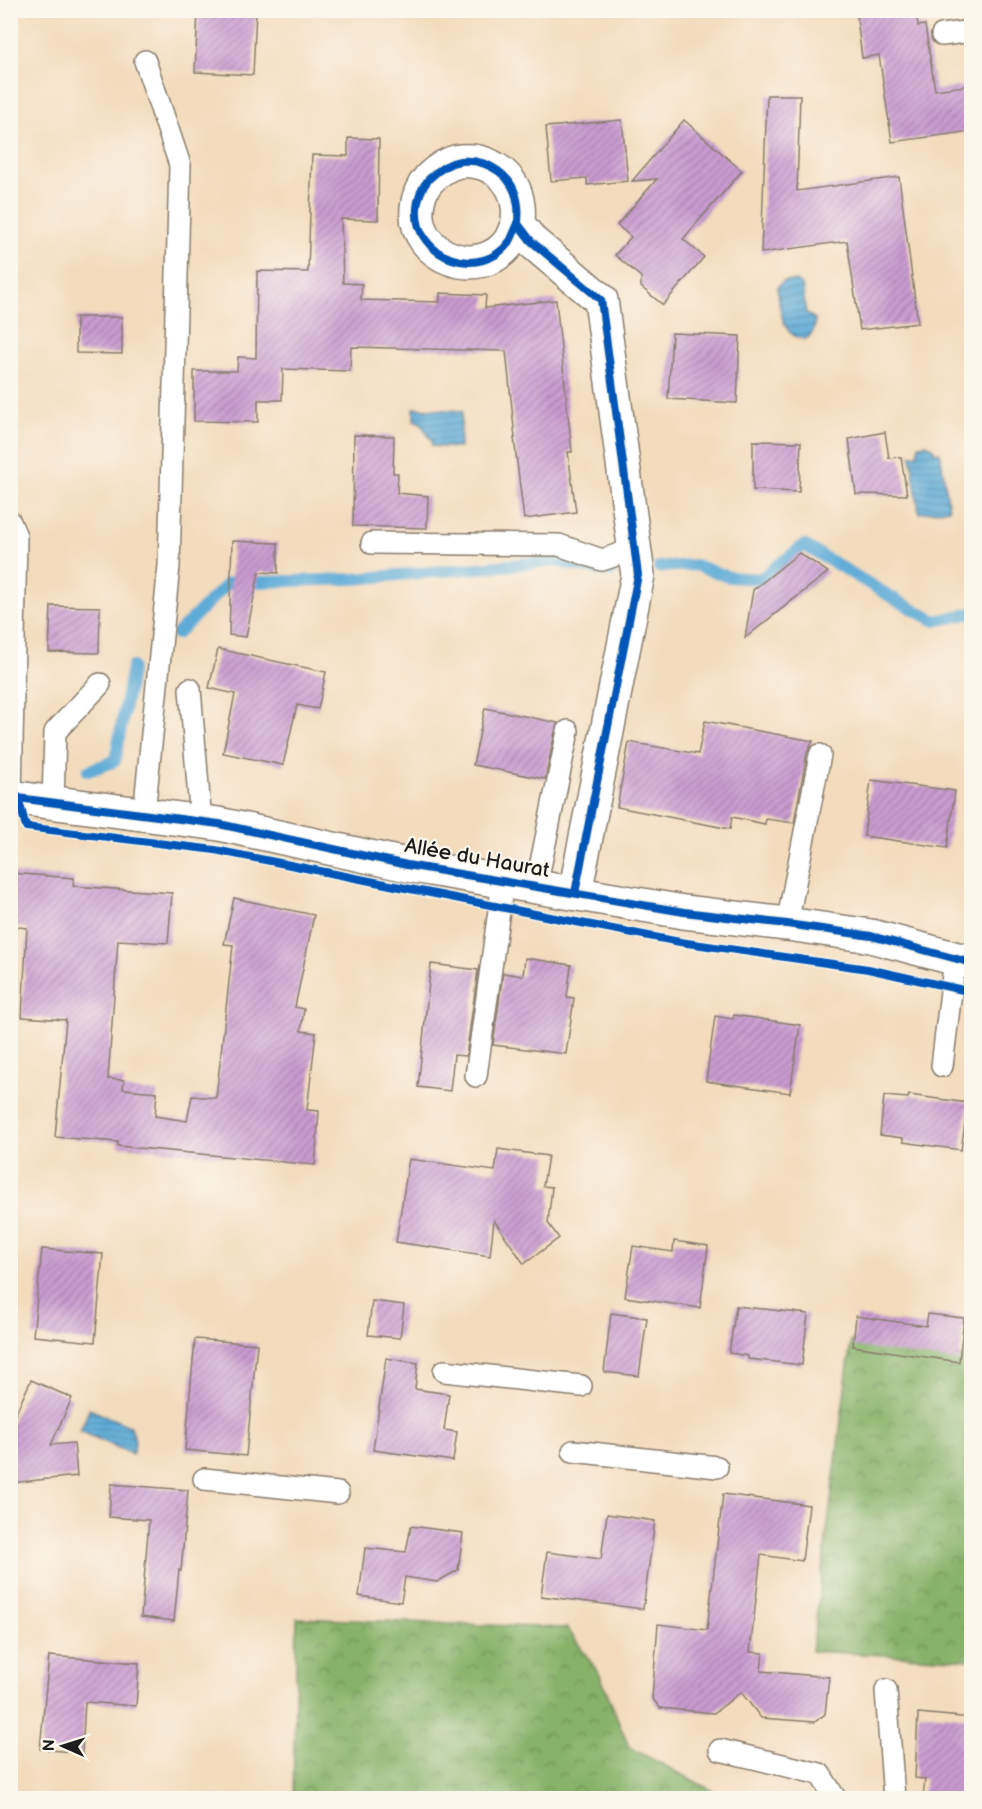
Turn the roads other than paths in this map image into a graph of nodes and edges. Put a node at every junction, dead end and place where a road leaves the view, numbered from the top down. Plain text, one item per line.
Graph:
1 (972, 31) edge
2 (942, 35) dead end
3 (145, 61) dead end
4 (518, 224) dead end
5 (10, 522) edge
6 (372, 543) dead end
7 (634, 549) junction
8 (100, 684) dead end
9 (190, 689) dead end
10 (568, 731) dead end
11 (820, 755) dead end
12 (11, 797) edge
13 (53, 802) junction
14 (144, 814) junction
15 (201, 822) junction
16 (503, 882) junction
17 (536, 887) junction
18 (575, 893) junction
19 (787, 924) junction
20 (963, 961) edge
21 (942, 1066) dead end
22 (476, 1076) dead end
23 (444, 1371) dead end
24 (580, 1386) dead end
25 (573, 1451) dead end
26 (717, 1467) dead end
27 (204, 1479) dead end
28 (338, 1493) dead end
29 (886, 1690) dead end
30 (720, 1750) dead end
31 (836, 1798) edge
32 (894, 1798) edge

1 - 2 lane
3 - 14 lane
4 - 7 street
5 - 12 lane
6 - 7 lane
7 - 18 street
8 - 13 lane
9 - 15 lane
10 - 17 lane
11 - 19 lane
12 - 13 street, Allée du Haurat
13 - 14 street, Allée du Haurat
14 - 15 street, Allée du Haurat
15 - 16 street, Allée du Haurat
16 - 17 street, Allée du Haurat
16 - 22 lane
17 - 18 street, Allée du Haurat
18 - 19 street, Allée du Haurat
19 - 20 street, Allée du Haurat
20 - 21 lane
23 - 24 lane
25 - 26 lane
27 - 28 lane
29 - 32 lane
30 - 31 lane

